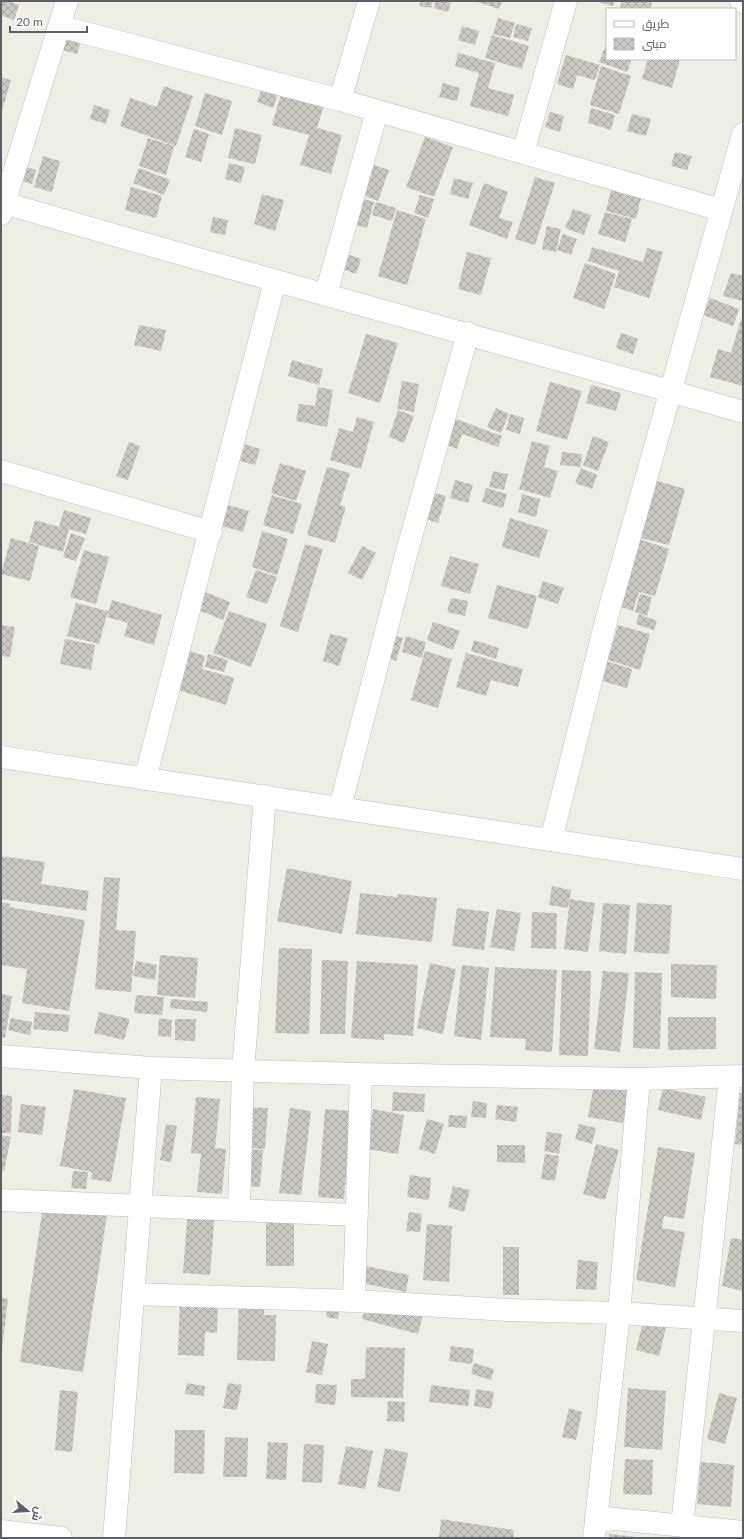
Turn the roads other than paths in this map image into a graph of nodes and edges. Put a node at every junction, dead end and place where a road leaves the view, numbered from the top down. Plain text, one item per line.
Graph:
1 (67, 1) edge
2 (369, 1) edge
3 (566, 1) edge
4 (59, 26) junction
5 (340, 100) junction
6 (377, 111) junction
7 (743, 134) edge
8 (523, 153) junction
9 (2, 206) edge
10 (721, 210) junction
11 (275, 281) junction
12 (326, 294) junction
13 (468, 333) junction
14 (669, 391) junction
15 (743, 412) edge
16 (1, 471) edge
17 (210, 532) junction
18 (1, 757) edge
19 (145, 779) junction
20 (266, 796) junction
21 (340, 807) junction
22 (551, 840) junction
23 (743, 869) edge
24 (1, 1056) edge
25 (151, 1068) junction
26 (242, 1071) junction
27 (361, 1074) junction
28 (736, 1077) edge
29 (639, 1079) junction
30 (1, 1200) edge
31 (140, 1206) junction
32 (239, 1210) junction
33 (356, 1215) junction
34 (133, 1294) junction
35 (354, 1301) junction
36 (619, 1313) junction
37 (703, 1318) junction
38 (743, 1321) edge
39 (682, 1526) junction
40 (595, 1528) edge
41 (1, 1531) edge
42 (743, 1532) edge
43 (61, 1538) edge
44 (114, 1538) edge

1 - 4 street
2 - 5 street
3 - 8 street
4 - 5 street
4 - 9 street
5 - 6 street
6 - 8 street
6 - 12 street
7 - 10 street
8 - 10 street
9 - 11 street
10 - 14 street
11 - 12 street
11 - 17 street
12 - 13 street
13 - 14 street
13 - 21 street
14 - 15 street
14 - 22 street
16 - 17 street
17 - 19 street
18 - 19 street
19 - 20 street
20 - 21 street
20 - 26 street
21 - 22 street
22 - 23 street
24 - 25 street
25 - 26 street
25 - 31 street
26 - 27 street
26 - 32 street
27 - 29 street
27 - 33 street
28 - 29 street
28 - 37 street
29 - 36 street
30 - 31 street
31 - 32 street
31 - 34 street
32 - 33 street
33 - 35 street
34 - 35 street
34 - 44 street
35 - 36 street
36 - 37 street
36 - 40 street
37 - 38 street
37 - 39 street
39 - 40 street
39 - 42 street
41 - 43 street

